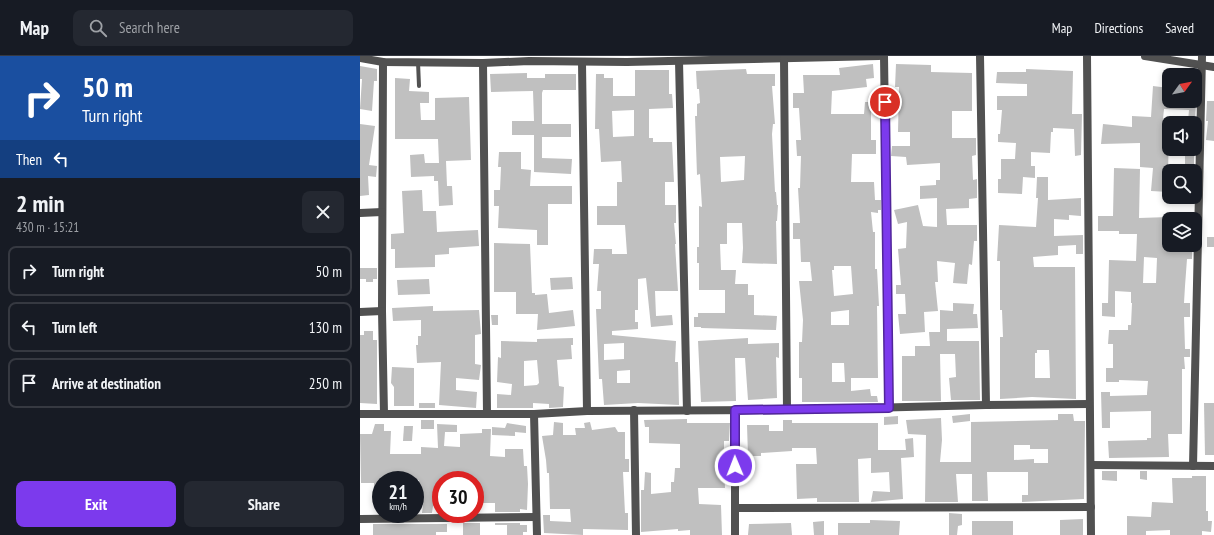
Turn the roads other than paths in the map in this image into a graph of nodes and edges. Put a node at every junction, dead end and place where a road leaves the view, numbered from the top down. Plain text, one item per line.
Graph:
1 (879, 56) edge
2 (884, 56) edge
3 (980, 56) edge
4 (1087, 56) edge
5 (1145, 56) edge
6 (360, 58) edge
7 (728, 58) edge
8 (428, 59) edge
9 (529, 59) edge
10 (627, 59) edge
11 (784, 59) junction
12 (1202, 60) edge
13 (680, 61) junction
14 (384, 62) junction
15 (418, 62) junction
16 (483, 63) junction
17 (582, 63) junction
18 (1214, 66) edge
19 (419, 86) dead end
20 (382, 212) junction
21 (360, 213) edge
22 (382, 311) junction
23 (360, 312) edge
24 (986, 404) junction
25 (1089, 404) junction
26 (889, 408) junction
27 (634, 410) junction
28 (735, 410) junction
29 (786, 410) junction
30 (587, 411) junction
31 (687, 411) junction
32 (487, 413) junction
33 (360, 414) edge
34 (384, 414) junction
35 (534, 414) junction
36 (1091, 465) junction
37 (1193, 466) junction
38 (1214, 466) edge
39 (1090, 507) junction
40 (736, 508) junction
41 (536, 517) junction
42 (360, 519) edge
43 (536, 535) edge
44 (636, 535) edge
45 (735, 535) edge
46 (1091, 535) edge

1 - 11 street
2 - 26 street
3 - 24 street
4 - 25 street
5 - 12 street
6 - 14 street
7 - 11 street
7 - 13 street
8 - 15 street
8 - 16 street
9 - 16 street
9 - 17 street
10 - 13 street
10 - 17 street
11 - 29 street
12 - 18 street
12 - 37 street
13 - 31 street
14 - 15 street
14 - 20 street
15 - 19 lane
16 - 32 street
17 - 30 street
20 - 21 street
20 - 22 street
22 - 23 street
22 - 34 street
24 - 25 street
24 - 26 street
25 - 36 street
26 - 29 street
27 - 30 street
27 - 31 street
27 - 44 street
28 - 29 street
28 - 31 street
28 - 40 street
30 - 35 street
32 - 34 street
32 - 35 street
33 - 34 street
35 - 41 street
36 - 37 street
36 - 39 street
37 - 38 street
39 - 40 street
39 - 46 street
40 - 45 street
41 - 42 street
41 - 43 street

